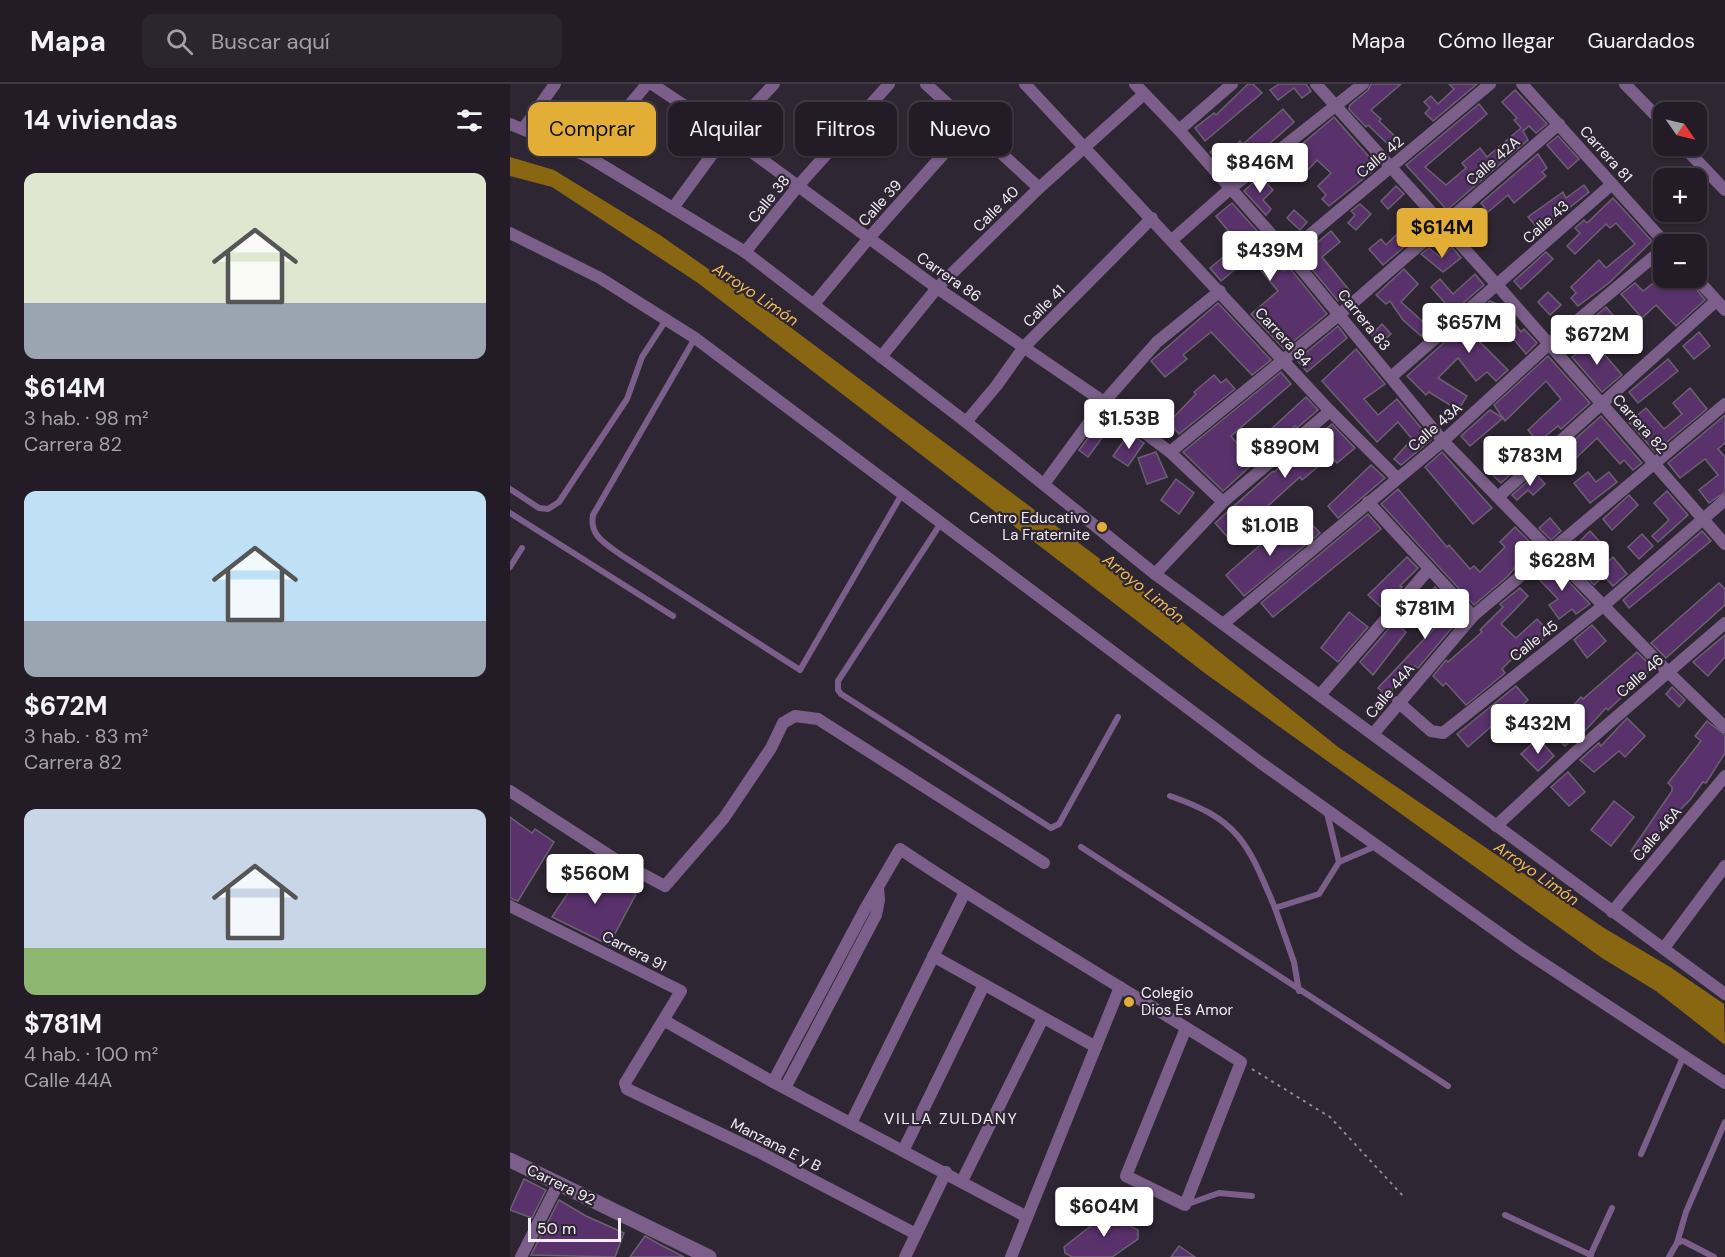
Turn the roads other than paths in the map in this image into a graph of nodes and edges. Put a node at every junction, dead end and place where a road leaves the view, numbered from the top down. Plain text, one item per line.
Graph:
1 (555, 84) edge
2 (647, 84) edge
3 (651, 84) edge
4 (774, 84) edge
5 (889, 84) edge
6 (926, 84) edge
7 (1026, 84) edge
8 (1135, 84) edge
9 (1232, 84) edge
10 (1316, 84) edge
11 (1363, 84) edge
12 (1490, 84) edge
13 (1522, 84) edge
14 (1625, 84) edge
15 (1144, 94) junction
16 (632, 102) edge
17 (678, 102) edge
18 (757, 102) edge
19 (946, 102) edge
20 (1337, 107) junction
21 (1653, 113) edge
22 (510, 124) edge
23 (1559, 124) junction
24 (523, 129) junction
25 (1179, 129) junction
26 (528, 131) edge
27 (1087, 147) junction
28 (587, 156) edge
29 (711, 156) edge
30 (757, 156) edge
31 (941, 156) edge
32 (1004, 156) edge
33 (1693, 156) edge
34 (1391, 168) junction
35 (1612, 184) junction
36 (798, 186) junction
37 (1039, 188) junction
38 (1232, 188) junction
39 (1725, 190) edge
40 (674, 208) junction
41 (1152, 218) junction
42 (1443, 225) junction
43 (510, 233) edge
44 (1657, 234) edge
45 (868, 238) junction
46 (1172, 240) junction
47 (745, 252) junction
48 (1288, 253) junction
49 (1653, 258) edge
50 (1498, 286) junction
51 (938, 288) junction
52 (1705, 288) edge
53 (1220, 291) junction
54 (814, 304) junction
55 (1721, 305) edge
56 (1340, 314) junction
57 (667, 320) junction
58 (695, 338) junction
59 (1549, 344) junction
60 (1024, 347) junction
61 (881, 357) junction
62 (1282, 359) junction
63 (1391, 377) junction
64 (1104, 402) junction
65 (1602, 404) junction
66 (1725, 404) edge
67 (1330, 411) junction
68 (966, 422) junction
69 (1443, 441) junction
70 (1170, 452) junction
71 (1654, 462) junction
72 (1397, 478) junction
73 (1044, 484) junction
74 (510, 489) edge
75 (902, 494) junction
76 (1498, 497) junction
77 (1725, 500) edge
78 (1223, 502) junction
79 (1368, 502) junction
80 (510, 513) edge
81 (1703, 519) junction
82 (941, 523) junction
83 (1725, 544) edge
84 (522, 548) dead end
85 (1549, 550) junction
86 (510, 567) edge
87 (1429, 569) junction
88 (1155, 574) junction
89 (1603, 606) junction
90 (673, 616) dead end
91 (1473, 616) junction
92 (1725, 623) edge
93 (1223, 624) junction
94 (1668, 672) junction
95 (1320, 695) junction
96 (1398, 702) junction
97 (1118, 717) dead end
98 (1725, 727) edge
99 (1373, 734) junction
100 (1725, 776) edge
101 (510, 791) edge
102 (1170, 796) dead end
103 (1326, 809) junction
104 (1496, 826) junction
105 (1377, 846) junction
106 (1081, 848) dead end
107 (1339, 862) junction
108 (1044, 863) dead end
109 (1725, 866) edge
110 (878, 888) junction
111 (965, 892) junction
112 (511, 907) edge
113 (1275, 908) junction
114 (1612, 912) junction
115 (1664, 948) junction
116 (933, 956) junction
117 (984, 985) junction
118 (1120, 987) junction
119 (1299, 991) junction
120 (1725, 994) edge
121 (1043, 1018) junction
122 (665, 1021) junction
123 (1186, 1028) junction
124 (1096, 1047) junction
125 (1684, 1055) junction
126 (773, 1082) junction
127 (1725, 1083) edge
128 (1448, 1086) dead end
129 (785, 1088) junction
130 (1725, 1122) edge
131 (851, 1123) junction
132 (904, 1149) junction
133 (1641, 1154) dead end
134 (510, 1160) edge
135 (946, 1172) junction
136 (962, 1181) junction
137 (558, 1184) junction
138 (1252, 1196) dead end
139 (1185, 1205) junction
140 (1612, 1208) dead end
141 (1505, 1215) dead end
142 (1027, 1217) junction
143 (916, 1234) junction
144 (1677, 1243) junction
145 (1590, 1256) edge
146 (521, 1257) edge
147 (709, 1257) edge
148 (905, 1257) edge
149 (1011, 1257) edge
150 (1669, 1257) edge
151 (1714, 1257) edge

1 - 24 street
2 - 16 street
3 - 17 street, Carrera 86
4 - 18 street
5 - 36 street, Calle 38
6 - 19 street
7 - 27 street, Carrera 84
8 - 15 street, Carrera 83
9 - 25 street
10 - 20 street, Carrera 82
11 - 20 street
12 - 34 street, Calle 42
13 - 23 street, Carrera 81
14 - 21 street
15 - 25 street, Carrera 83
15 - 27 street, Calle 40
20 - 34 street, Carrera 82
20 - 38 street
22 - 24 street
23 - 35 street, Carrera 81
23 - 42 street, Calle 42A
24 - 26 street
25 - 38 street, Carrera 83
27 - 37 street, Calle 40
27 - 41 street, Carrera 84
28 - 40 street
29 - 40 street
30 - 36 street, Carrera 86
31 - 45 street, Calle 39
32 - 37 street
33 - 39 street
34 - 42 street, Carrera 82
34 - 48 street, Calle 42
35 - 44 street, Carrera 81
35 - 50 street, Calle 43
36 - 45 street, Carrera 86
36 - 47 street, Calle 38
37 - 51 street, Calle 40
38 - 46 street
38 - 48 street, Carrera 83
40 - 47 street
41 - 46 street, Carrera 84
41 - 60 street, Calle 41
42 - 50 street, Carrera 82
42 - 56 street, Calle 42A
43 - 57 street
45 - 51 street, Carrera 86
45 - 54 street, Calle 39
46 - 53 street, Carrera 84
47 - 54 street
48 - 56 street, Carrera 83
49 - 59 street, Calle 43A
50 - 59 street, Carrera 82
50 - 63 street, Calle 43
51 - 60 street, Carrera 86
51 - 61 street, Calle 40
52 - 55 street
53 - 62 street, Carrera 84
53 - 64 street
54 - 61 street
55 - 65 street
56 - 62 street, Calle 42A
56 - 63 street, Carrera 83
57 - 58 street
57 - 74 lane
58 - 75 street
58 - 75 lane
59 - 65 street, Carrera 82
59 - 69 street, Calle 43A
60 - 64 street, Carrera 86
60 - 68 street, Calle 41
61 - 68 street
62 - 67 street, Carrera 84
62 - 70 street, Calle 42A
63 - 69 street, Carrera 83
64 - 70 street, Carrera 86
64 - 73 street
65 - 71 street, Carrera 82
65 - 76 street
66 - 71 street, Calle 44A
67 - 72 street, Carrera 84
67 - 78 street
68 - 73 street
69 - 72 street, Calle 43A
69 - 76 street, Carrera 83
70 - 78 street, Carrera 86
71 - 81 street, Carrera 82
71 - 85 street, Calle 44A
72 - 79 street, Calle 43A
73 - 88 street
75 - 82 street
76 - 85 street, Carrera 83
77 - 81 street, Calle 45
78 - 88 street
79 - 87 street
79 - 93 street, Calle 43A
80 - 90 lane
81 - 83 street, Carrera 82
81 - 89 street, Calle 45
82 - 97 lane
82 - 103 street
84 - 86 lane
85 - 89 street, Carrera 83
85 - 91 street, Calle 44A
87 - 91 street
87 - 95 street
88 - 93 street
89 - 94 street, Carrera 83
89 - 96 street, Calle 45
91 - 96 street, Calle 44A
92 - 94 street, Calle 46
93 - 95 street
94 - 98 street, Carrera 83
94 - 104 street, Calle 46
95 - 99 street
96 - 99 street, Calle 44A
99 - 104 street
100 - 114 street, Calle 46A
101 - 108 street
102 - 113 lane
103 - 105 street
103 - 107 lane
104 - 114 street
105 - 107 lane
105 - 125 street
106 - 119 lane
107 - 113 lane
109 - 115 street
110 - 111 street
110 - 126 street
110 - 129 street
111 - 116 street
111 - 118 street
112 - 122 street, Carrera 91
113 - 119 lane
114 - 115 street
115 - 120 street
116 - 117 street
116 - 131 street
117 - 121 street
117 - 132 street
118 - 123 street
118 - 124 street
119 - 128 lane
121 - 124 street
121 - 136 street
122 - 126 street
122 - 143 street, Manzana E y B
123 - 139 street
123 - 139 street
124 - 142 street
125 - 127 street
125 - 133 lane
126 - 129 street
129 - 131 street
130 - 144 lane
131 - 132 street
132 - 135 street
134 - 137 street, Carrera 92
135 - 136 street
135 - 143 street
136 - 142 street
137 - 146 street
137 - 147 street, Carrera 92
138 - 139 lane
140 - 145 lane
141 - 145 lane
142 - 149 street
143 - 148 street
144 - 150 lane
144 - 151 lane

